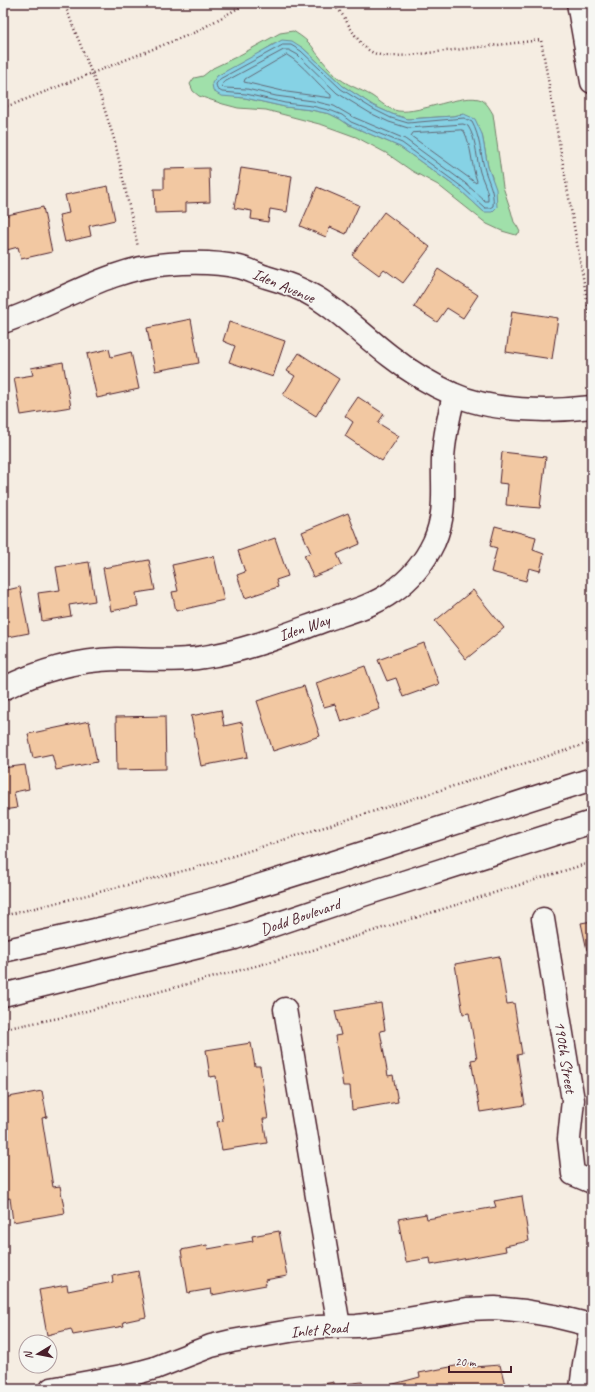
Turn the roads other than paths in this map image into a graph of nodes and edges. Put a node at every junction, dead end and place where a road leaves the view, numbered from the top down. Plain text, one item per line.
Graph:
1 (578, 3) edge
2 (592, 82) edge
3 (3, 322) edge
4 (454, 395) junction
5 (592, 407) edge
6 (3, 689) edge
7 (592, 778) edge
8 (592, 822) edge
9 (543, 919) dead end
10 (3, 951) edge
11 (3, 995) edge
12 (285, 1009) dead end
13 (592, 1182) edge
14 (591, 1323) edge
15 (340, 1326) junction
16 (51, 1389) edge
17 (581, 1389) edge

1 - 2 street
3 - 4 street, Iden Avenue
4 - 5 street, Iden Avenue
4 - 6 street, Iden Way
7 - 10 street
8 - 11 street, Dodd Boulevard
9 - 13 street, 190th Street
12 - 15 street
14 - 15 street, Inlet Road
14 - 17 street
15 - 16 street, Inlet Road

